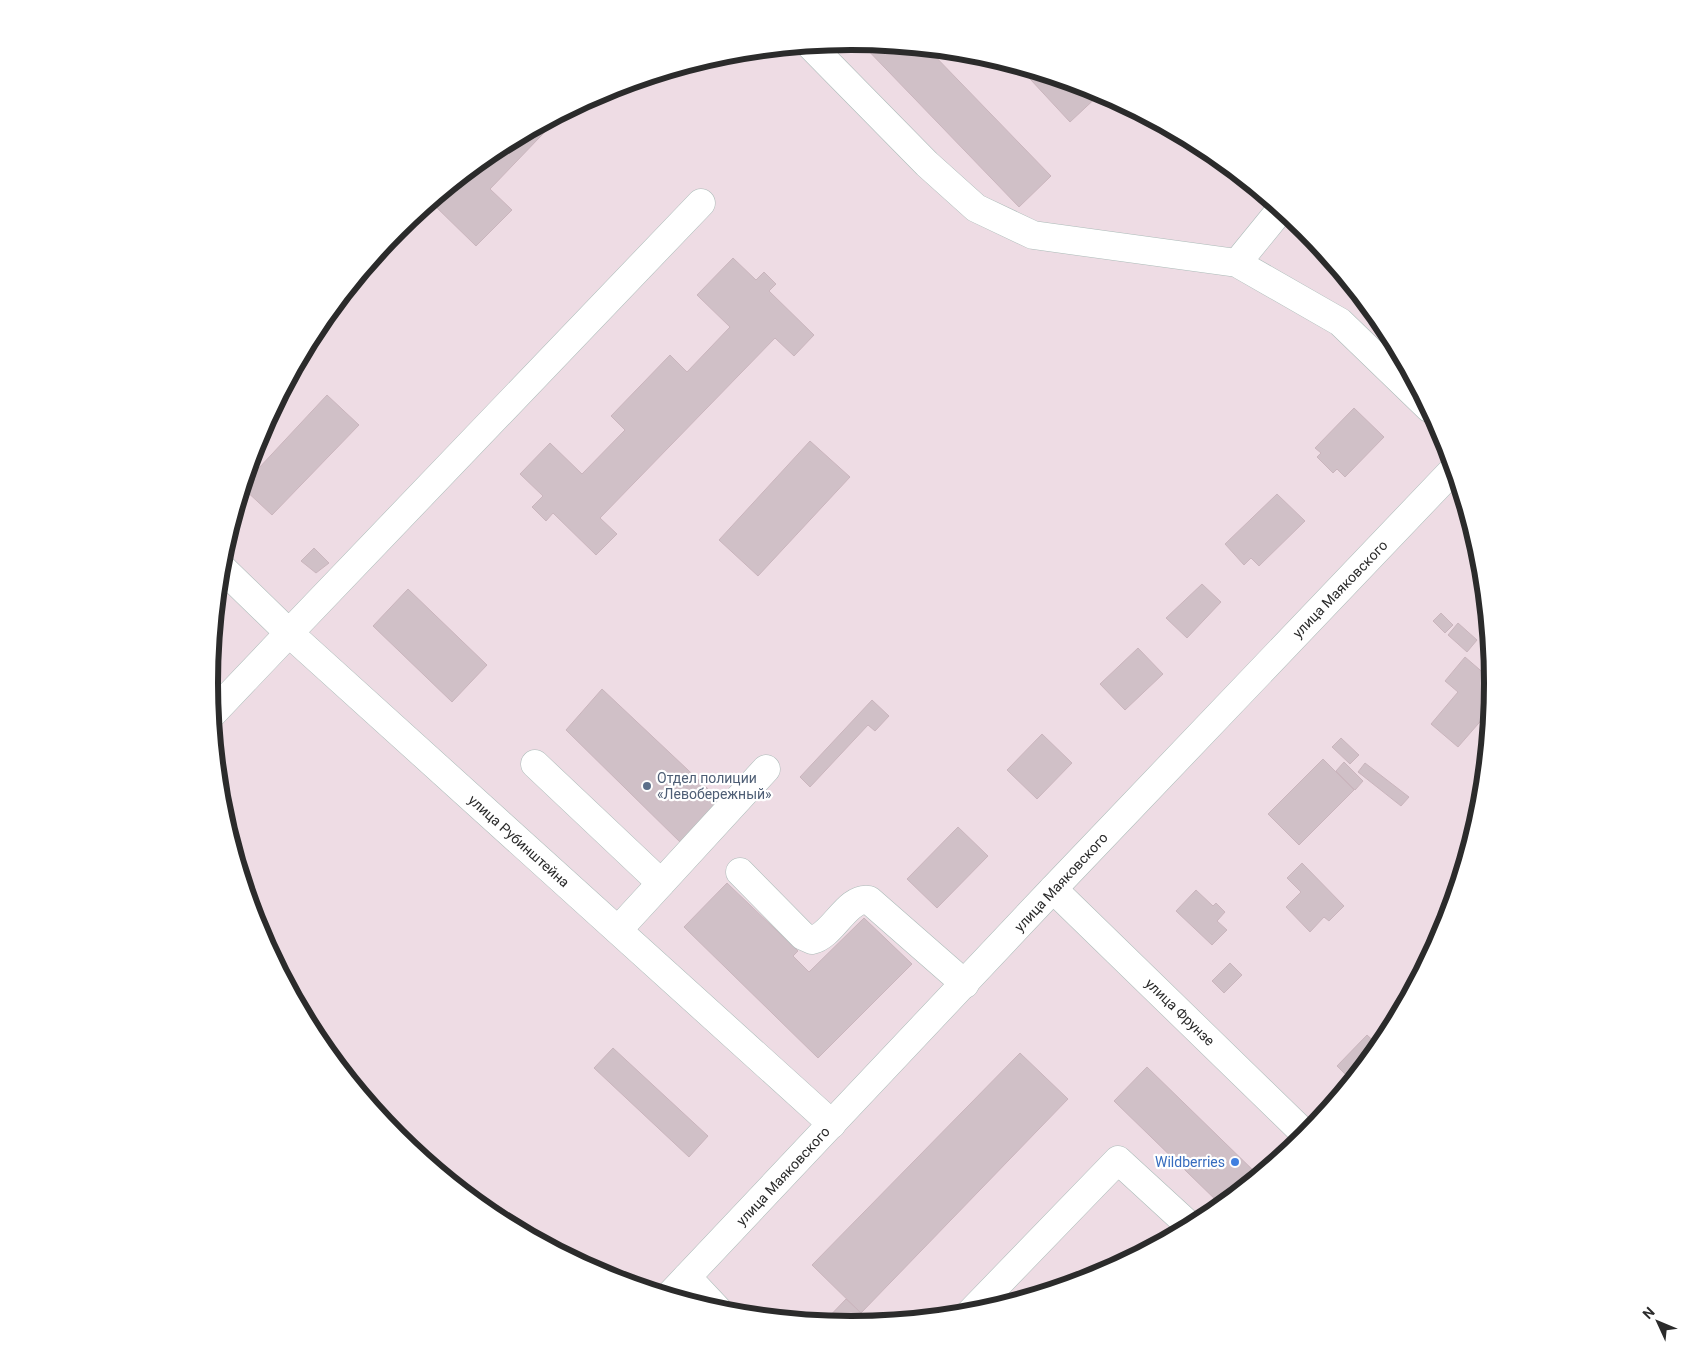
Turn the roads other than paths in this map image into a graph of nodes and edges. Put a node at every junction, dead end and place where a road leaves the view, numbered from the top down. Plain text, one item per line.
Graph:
1 (816, 51) edge
2 (701, 203) dead end
3 (1277, 214) edge
4 (1237, 263) junction
5 (1416, 395) edge
6 (1449, 474) edge
7 (228, 573) edge
8 (289, 633) junction
9 (219, 707) edge
10 (535, 764) dead end
11 (766, 769) dead end
12 (740, 872) dead end
13 (661, 883) junction
14 (1053, 889) junction
15 (618, 930) junction
16 (965, 984) junction
17 (832, 1124) junction
18 (1300, 1130) edge
19 (1185, 1221) edge
20 (678, 1287) edge
21 (694, 1297) edge
22 (979, 1304) edge

1 - 4 street
2 - 8 street
3 - 4 street
4 - 5 street
6 - 14 street, улица Маяковского
7 - 8 street, улица Рубинштейна
8 - 9 street
8 - 15 street, улица Рубинштейна
10 - 13 street
11 - 13 street
12 - 16 street
13 - 15 street
14 - 16 street, улица Маяковского
14 - 18 street, улица Фрунзе
15 - 17 street, улица Рубинштейна
16 - 17 street, улица Маяковского
17 - 20 street, улица Маяковского
19 - 22 street
20 - 21 street

